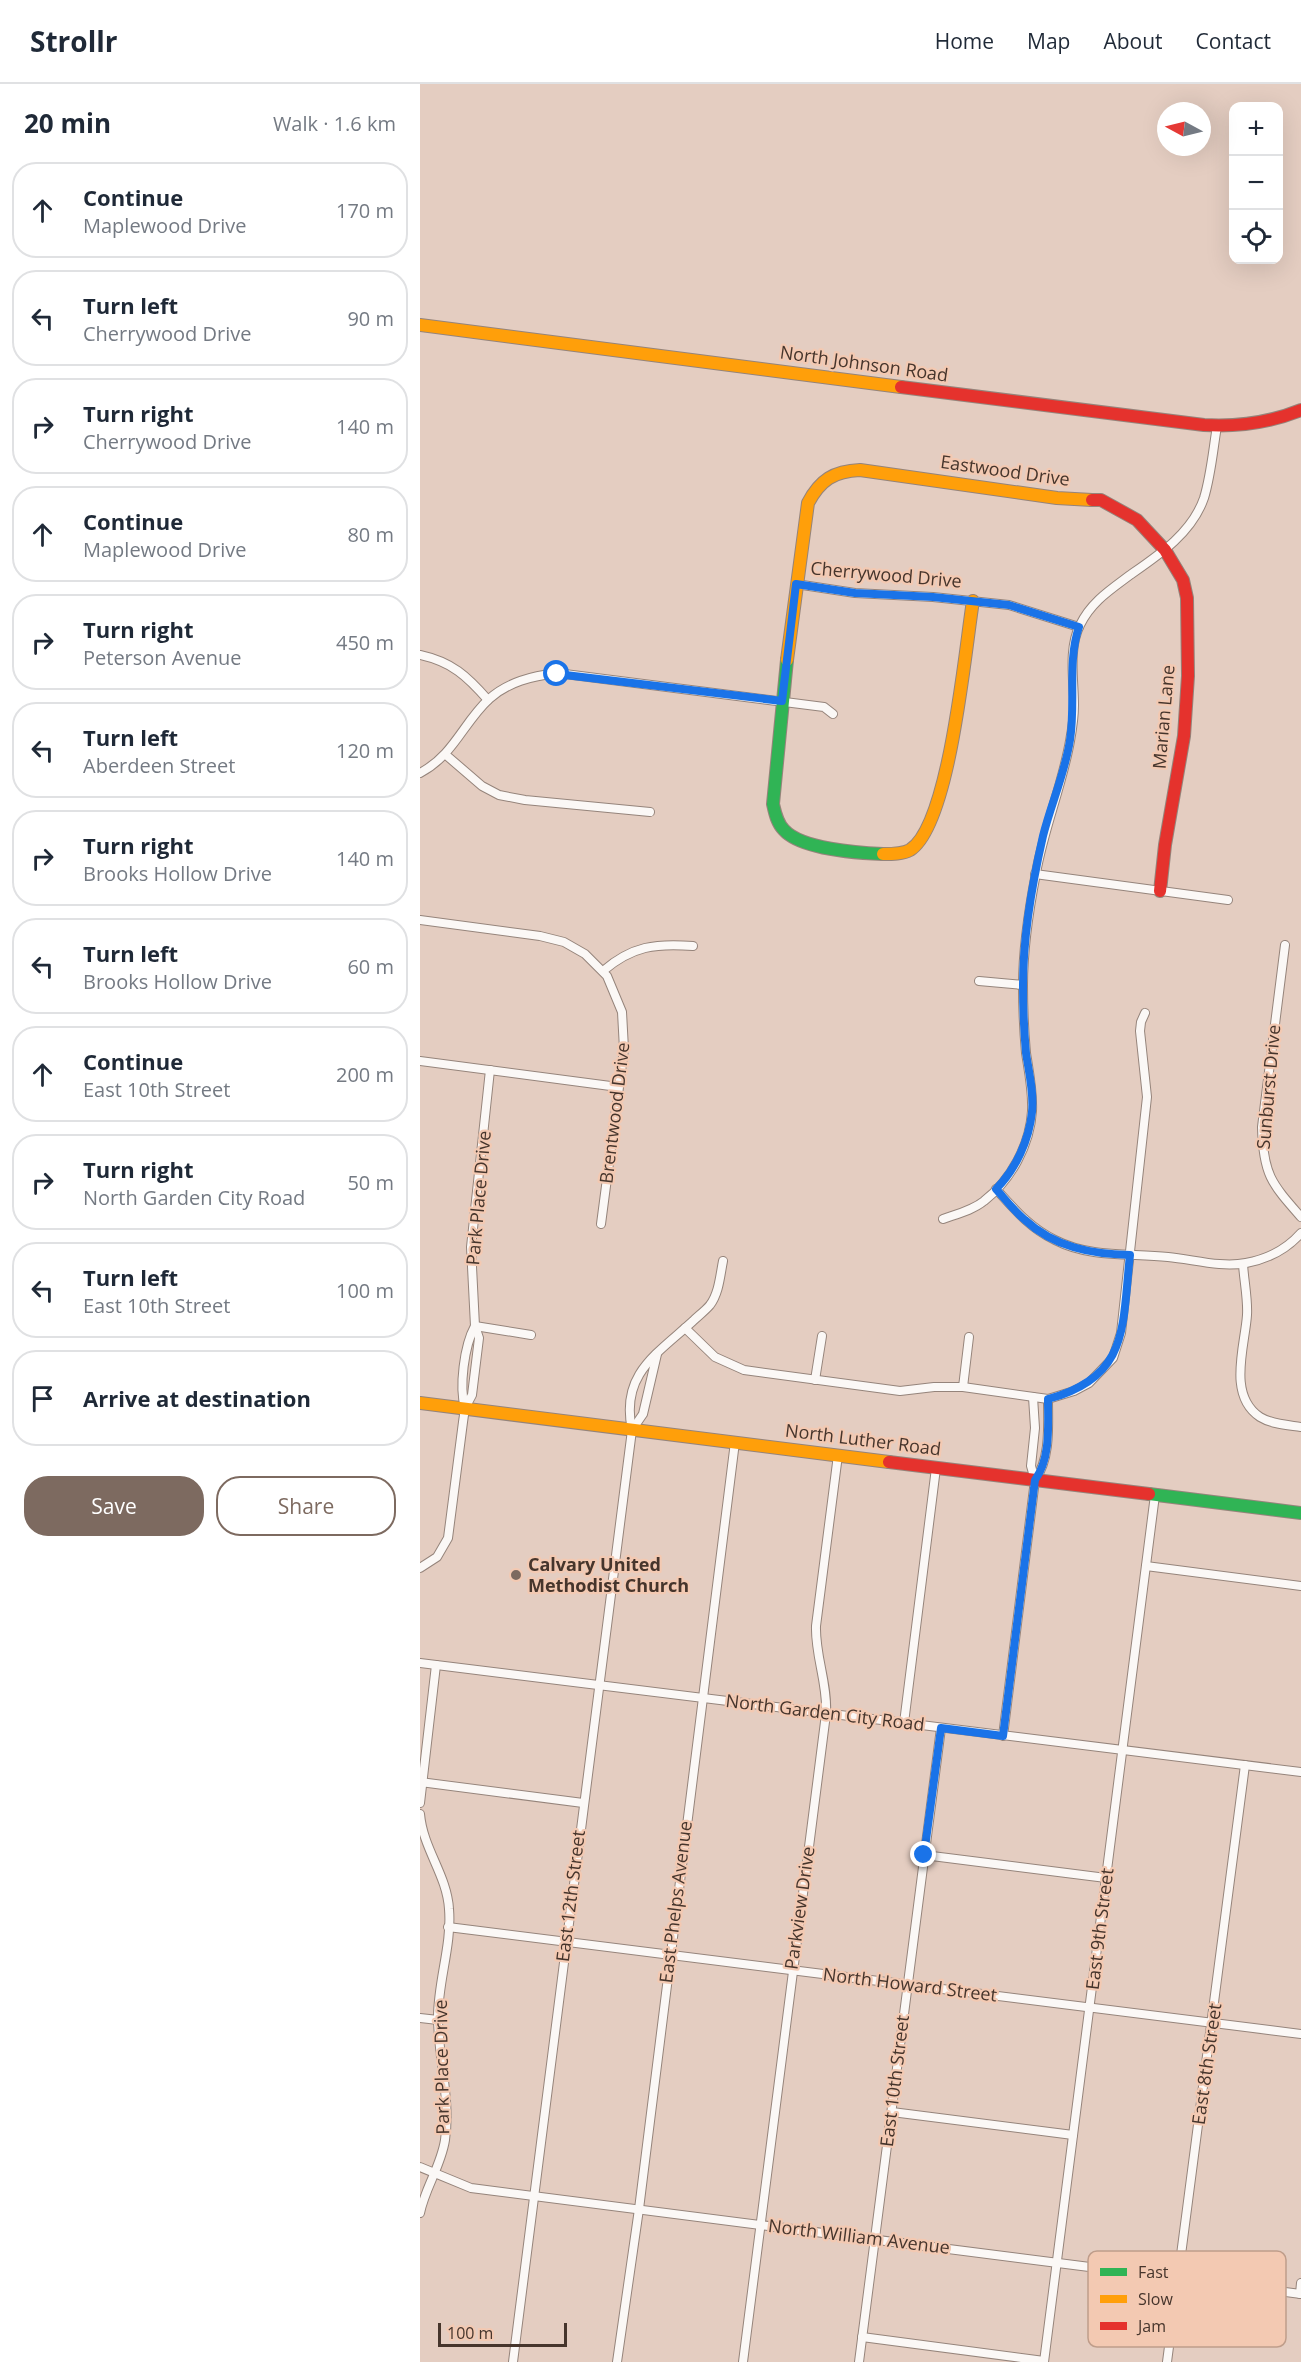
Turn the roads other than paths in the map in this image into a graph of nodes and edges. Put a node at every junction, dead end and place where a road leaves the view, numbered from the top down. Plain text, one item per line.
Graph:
1 (420, 325) edge
2 (1301, 410) edge
3 (1217, 426) junction
4 (825, 479) joint
5 (1165, 550) junction
6 (796, 584) junction
7 (973, 601) junction
8 (1079, 627) junction
9 (420, 655) edge
10 (488, 700) junction
11 (782, 701) junction
12 (833, 714) dead end
13 (446, 755) junction
14 (420, 773) edge
15 (650, 812) dead end
16 (1035, 874) junction
17 (1160, 891) junction
18 (1228, 900) dead end
19 (420, 920) edge
20 (1284, 945) dead end
21 (693, 946) dead end
22 (603, 971) junction
23 (979, 981) dead end
24 (1023, 985) junction
25 (1145, 1013) dead end
26 (420, 1061) edge
27 (490, 1070) junction
28 (618, 1087) junction
29 (996, 1189) junction
30 (1301, 1217) edge
31 (944, 1219) dead end
32 (602, 1224) dead end
33 (1301, 1233) edge
34 (1130, 1255) junction
35 (723, 1261) dead end
36 (1243, 1264) junction
37 (475, 1326) junction
38 (685, 1328) junction
39 (531, 1335) dead end
40 (822, 1336) dead end
41 (969, 1337) dead end
42 (657, 1354) junction
43 (815, 1380) junction
44 (963, 1387) junction
45 (1034, 1397) junction
46 (1048, 1399) junction
47 (420, 1403) edge
48 (465, 1408) junction
49 (1301, 1427) edge
50 (632, 1430) junction
51 (735, 1442) junction
52 (838, 1455) junction
53 (936, 1468) junction
54 (1035, 1480) junction
55 (1155, 1496) junction
56 (1301, 1513) edge
57 (1146, 1566) junction
58 (420, 1568) edge
59 (1301, 1586) edge
60 (420, 1663) edge
61 (436, 1665) junction
62 (599, 1685) junction
63 (702, 1698) junction
64 (826, 1714) junction
65 (904, 1723) junction
66 (941, 1728) junction
67 (1003, 1736) junction
68 (1122, 1750) junction
69 (1245, 1765) junction
70 (1301, 1772) edge
71 (421, 1782) edge
72 (420, 1803) edge
73 (583, 1803) junction
74 (420, 1814) edge
75 (924, 1855) junction
76 (1106, 1878) junction
77 (448, 1927) junction
78 (565, 1942) junction
79 (669, 1955) junction
80 (792, 1971) junction
81 (908, 1985) junction
82 (1090, 2007) junction
83 (420, 2018) edge
84 (438, 2020) junction
85 (1212, 2023) junction
86 (1301, 2034) edge
87 (892, 2112) junction
88 (1073, 2135) junction
89 (420, 2167) edge
90 (435, 2175) junction
91 (533, 2196) junction
92 (639, 2210) junction
93 (420, 2213) edge
94 (761, 2225) junction
95 (875, 2239) junction
96 (1182, 2251) edge
97 (1056, 2263) junction
98 (1088, 2267) edge
99 (1301, 2283) edge
100 (1300, 2294) edge
101 (862, 2337) junction
102 (1169, 2347) edge
103 (1044, 2361) edge
104 (513, 2362) edge
105 (617, 2362) edge
106 (743, 2362) edge
107 (859, 2362) edge
108 (1167, 2362) edge

1 - 3 street, North Johnson Road
2 - 3 street, North Johnson Road
3 - 5 street
4 - 5 street, Eastwood Drive
4 - 6 street, Cherrywood Drive
5 - 8 street
5 - 17 street, Marian Lane
6 - 7 street, Cherrywood Drive
6 - 11 street, Cherrywood Drive
7 - 8 street, Cherrywood Drive
7 - 11 street, Cherrywood Drive
8 - 16 street
9 - 10 street
10 - 11 street
10 - 13 street
11 - 12 street
13 - 14 street
13 - 15 street
16 - 17 street
16 - 24 street
17 - 18 street
19 - 22 street
20 - 30 street, Sunburst Drive
21 - 22 street
22 - 28 street, Brentwood Drive
23 - 24 street
24 - 29 street
25 - 34 street
26 - 27 street
27 - 28 street
27 - 37 street, Park Place Drive
28 - 32 street, Brentwood Drive
29 - 31 street
29 - 34 street
33 - 36 street
34 - 36 street
34 - 46 street
35 - 38 street, East 12th Street
36 - 49 street
37 - 39 street
37 - 48 street, Park Place Drive
38 - 42 street, East 12th Street
38 - 43 street
40 - 43 street
41 - 44 street
42 - 50 street, East 12th Street
42 - 50 street, East 12th Street
43 - 44 street
44 - 45 street
45 - 46 street
45 - 54 street
46 - 54 street
47 - 48 street, North Luther Road
48 - 50 street, North Luther Road
48 - 58 street, Park Place Drive
50 - 51 street, North Luther Road
50 - 62 street, East 12th Street
51 - 52 street, North Luther Road
51 - 63 street, East Phelps Avenue
52 - 53 street, North Luther Road
52 - 64 street, Parkview Drive
53 - 54 street, North Luther Road
53 - 65 street
54 - 55 street, North Luther Road
54 - 67 street
55 - 56 street, North Luther Road
55 - 57 street, East 9th Street
57 - 59 street
57 - 68 street, East 9th Street
60 - 61 street, North Garden City Road
61 - 62 street, North Garden City Road
61 - 71 street
62 - 63 street, North Garden City Road
62 - 73 street, East 12th Street
63 - 64 street, North Garden City Road
63 - 79 street, East Phelps Avenue
64 - 65 street, North Garden City Road
64 - 80 street, Parkview Drive
65 - 66 street, North Garden City Road
66 - 67 street, North Garden City Road
66 - 75 street, East 10th Street
67 - 68 street, North Garden City Road
68 - 69 street, North Garden City Road
68 - 76 street, East 9th Street
69 - 70 street, North Garden City Road
69 - 85 street, East 8th Street
71 - 72 street
71 - 73 street
73 - 78 street, East 12th Street
74 - 77 street, Park Place Drive
75 - 76 street
75 - 81 street, East 10th Street
76 - 82 street, East 9th Street
77 - 78 street, North Howard Street
77 - 84 street, Park Place Drive
78 - 79 street, North Howard Street
78 - 91 street, East 12th Street
79 - 80 street, North Howard Street
79 - 92 street, East Phelps Avenue
80 - 81 street, North Howard Street
80 - 94 street, Parkview Drive
81 - 82 street, North Howard Street
81 - 87 street, East 10th Street
82 - 85 street, North Howard Street
82 - 88 street, East 9th Street
83 - 84 street
84 - 90 street, Park Place Drive
85 - 86 street, North Howard Street
85 - 96 street, East 8th Street
87 - 88 street
87 - 95 street, East 10th Street
88 - 97 street, East 9th Street
89 - 90 street, North William Avenue
90 - 91 street, North William Avenue
90 - 93 street, Park Place Drive
91 - 92 street, North William Avenue
91 - 104 street, East 12th Street
92 - 94 street, North William Avenue
92 - 105 street, East Phelps Avenue
94 - 95 street, North William Avenue
94 - 106 street, Parkview Drive
95 - 97 street, North William Avenue
95 - 101 street, East 10th Street
97 - 98 street, North William Avenue
97 - 103 street, East 9th Street
99 - 100 street
101 - 103 street
101 - 107 street, East 10th Street
102 - 108 street, East 8th Street

